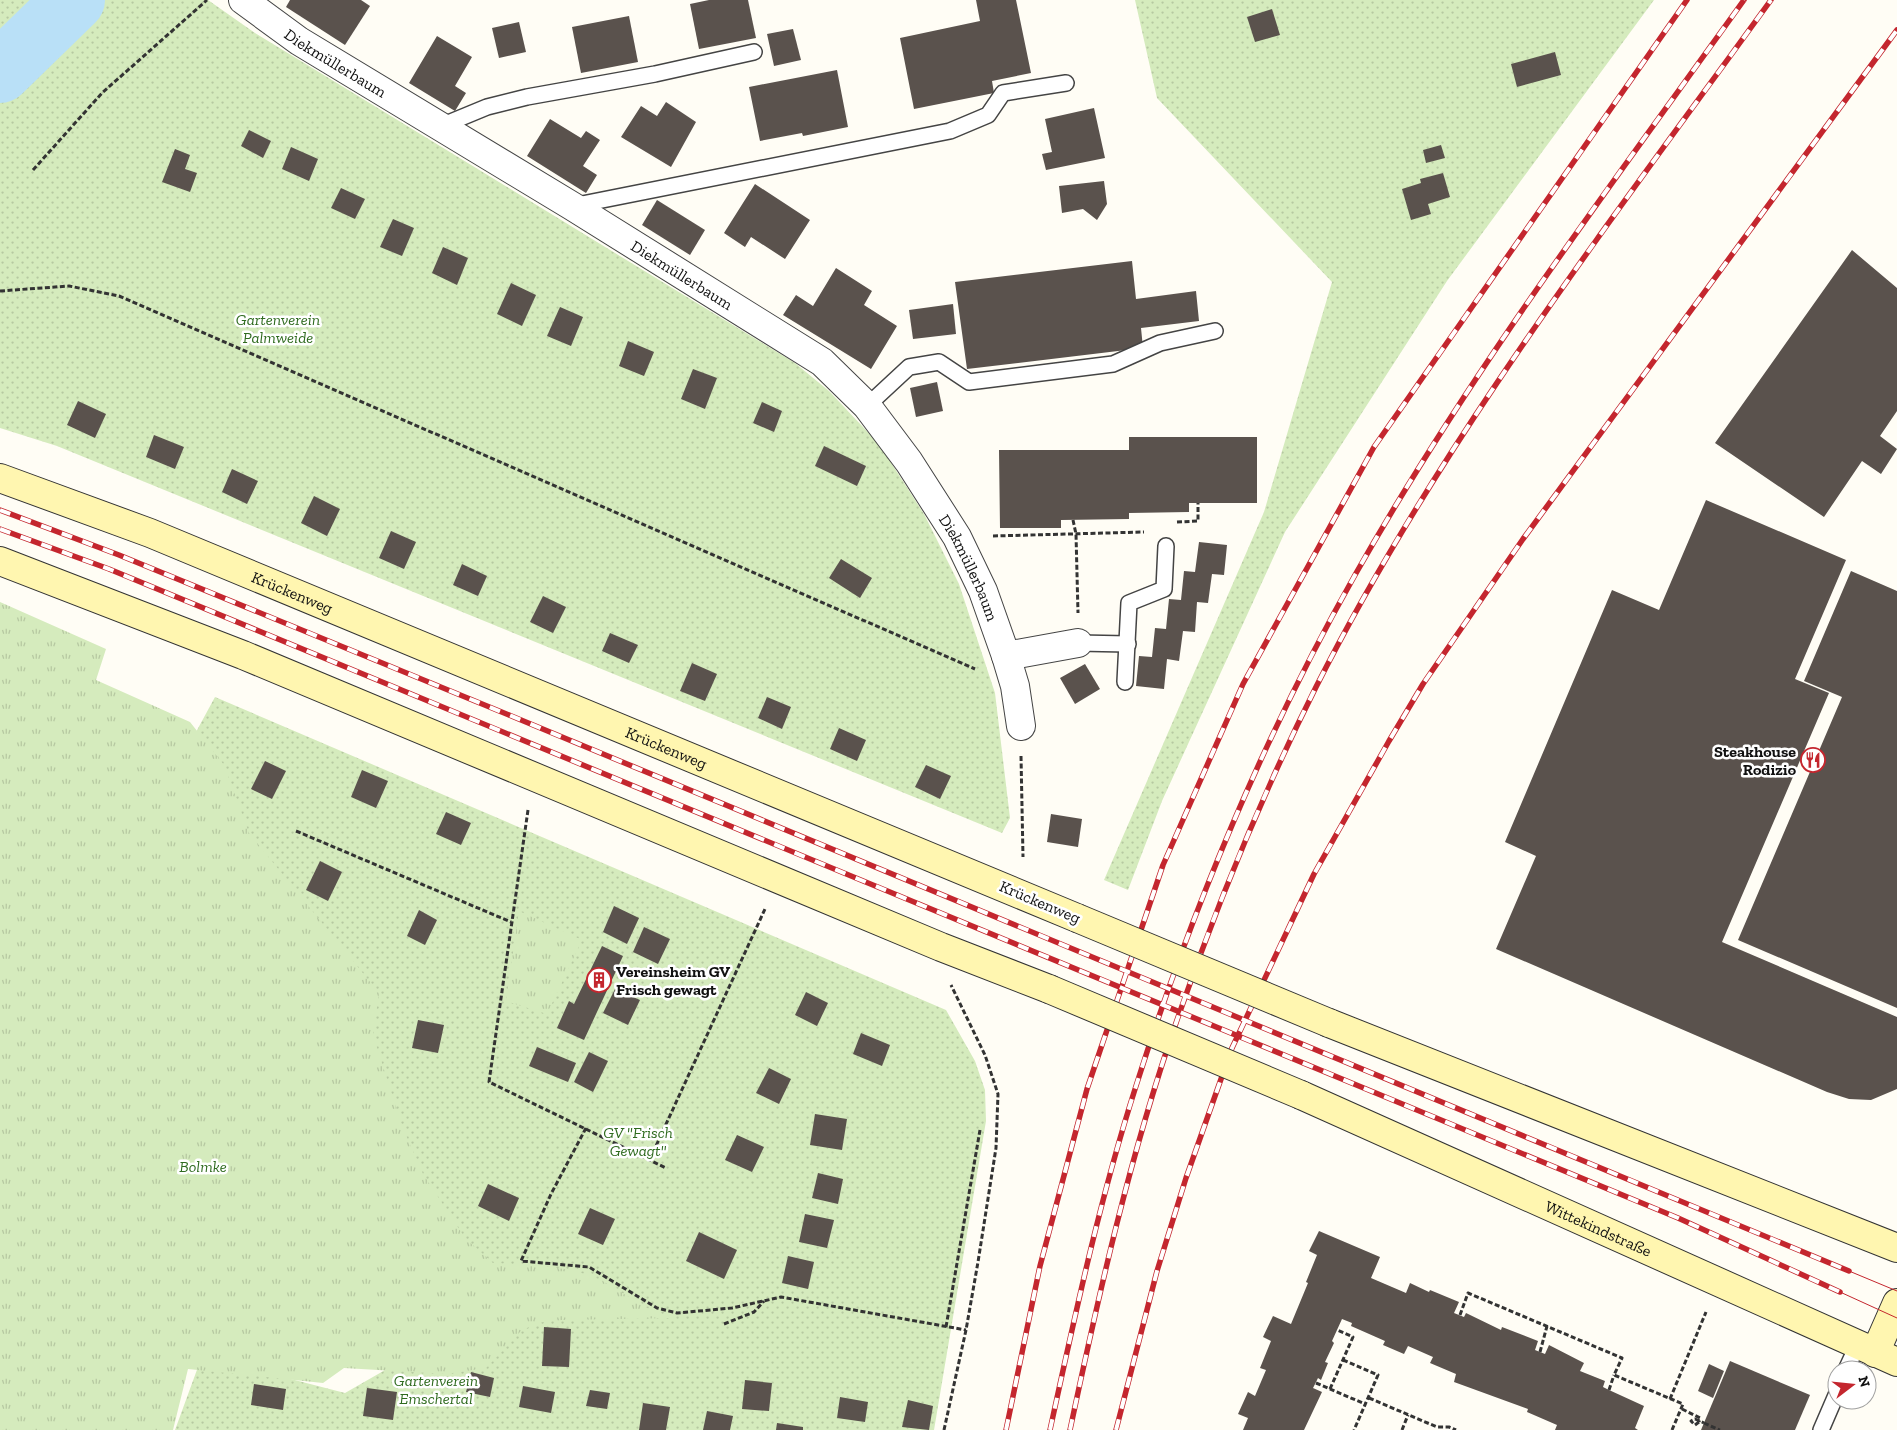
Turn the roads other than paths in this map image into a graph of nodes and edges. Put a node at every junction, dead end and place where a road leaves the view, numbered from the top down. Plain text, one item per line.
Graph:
1 (243, 0) edge
2 (754, 52) dead end
3 (1066, 83) dead end
4 (441, 126) junction
5 (572, 206) junction
6 (1215, 331) dead end
7 (867, 406) junction
8 (0, 478) edge
9 (1166, 546) dead end
10 (0, 561) edge
11 (1078, 644) joint
12 (1128, 644) junction
13 (1006, 656) junction
14 (1125, 682) dead end
15 (1021, 726) road end
16 (1897, 1248) edge
17 (1897, 1303) edge
18 (1877, 1353) edge
19 (1864, 1360) edge
20 (1830, 1410) edge
21 (1821, 1430) edge

1 - 4 street, Diekmüllerbaum
2 - 4 lane
3 - 5 lane
4 - 5 street, Diekmüllerbaum
5 - 7 street, Diekmüllerbaum
6 - 7 lane
7 - 13 street, Diekmüllerbaum
8 - 16 main road, Krückenweg, bridge
9 - 12 lane
10 - 18 main road, Wittekindstraße, bridge
11 - 12 lane
11 - 13 street
12 - 14 lane
13 - 15 street, Diekmüllerbaum
17 - 18 main road
18 - 19 lane
20 - 21 lane

